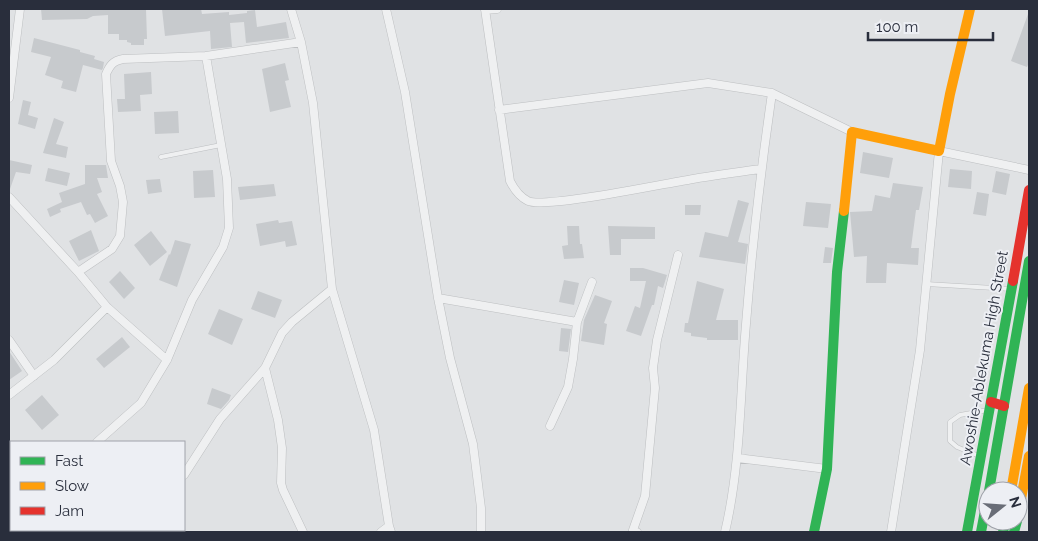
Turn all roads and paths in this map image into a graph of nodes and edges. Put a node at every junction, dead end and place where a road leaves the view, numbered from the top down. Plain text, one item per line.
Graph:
1 (20, 9) edge
2 (292, 9) edge
3 (386, 9) edge
4 (485, 9) edge
5 (497, 9) edge
6 (970, 9) edge
7 (301, 42) junction
8 (206, 56) junction
9 (10, 70) edge
10 (772, 93) junction
11 (9, 98) edge
12 (499, 110) junction
13 (852, 132) junction
14 (221, 145) junction
15 (939, 151) junction
16 (161, 157) dead end
17 (761, 169) junction
18 (1029, 170) edge
19 (1029, 190) edge
20 (9, 197) edge
21 (678, 255) dead end
22 (1029, 261) edge
23 (78, 272) junction
24 (592, 282) dead end
25 (926, 284) junction
26 (332, 289) junction
27 (1011, 290) junction
28 (438, 298) junction
29 (107, 307) junction
30 (577, 322) junction
31 (9, 340) edge
32 (167, 360) junction
33 (265, 368) junction
34 (34, 376) junction
35 (1029, 388) edge
36 (9, 395) edge
37 (991, 406) junction
38 (1004, 406) junction
39 (550, 426) dead end
40 (98, 441) edge
41 (981, 457) junction
42 (737, 458) junction
43 (1029, 463) edge
44 (827, 469) junction
45 (185, 473) edge
46 (991, 481) edge
47 (1013, 481) edge
48 (1025, 481) edge
49 (390, 529) edge
50 (634, 531) edge
51 (303, 532) edge
52 (381, 532) edge
53 (481, 532) edge
54 (725, 532) edge
55 (814, 532) edge
56 (890, 532) edge
57 (967, 532) edge

1 - 9 street
2 - 7 street
3 - 28 street
4 - 5 street
4 - 12 street
6 - 15 street
7 - 8 street
7 - 26 street
8 - 14 street
8 - 23 street
9 - 11 street
10 - 12 street
10 - 13 street
10 - 17 street
12 - 17 street
13 - 15 street
13 - 44 street
14 - 16 lane
14 - 32 street
15 - 18 street
15 - 25 street
17 - 42 street
19 - 27 street, Awoshie-Ablekuma High Street
20 - 23 street
21 - 50 street
22 - 38 street, Awoshie-Ablekuma High Street
23 - 29 street
24 - 30 street
25 - 27 lane
25 - 56 street
26 - 33 street
26 - 49 street
27 - 37 street, Awoshie-Ablekuma High Street
28 - 30 street
28 - 53 street
29 - 32 street
29 - 34 street
30 - 39 street
31 - 34 street
32 - 40 street
33 - 45 street
33 - 51 street
34 - 36 street
35 - 47 street
37 - 38 street
37 - 41 street, Awoshie-Ablekuma High Street
37 - 41 lane
38 - 46 street, Awoshie-Ablekuma High Street
41 - 57 street, Awoshie-Ablekuma High Street
42 - 44 street
42 - 54 street
43 - 48 street
44 - 55 street
49 - 52 street

